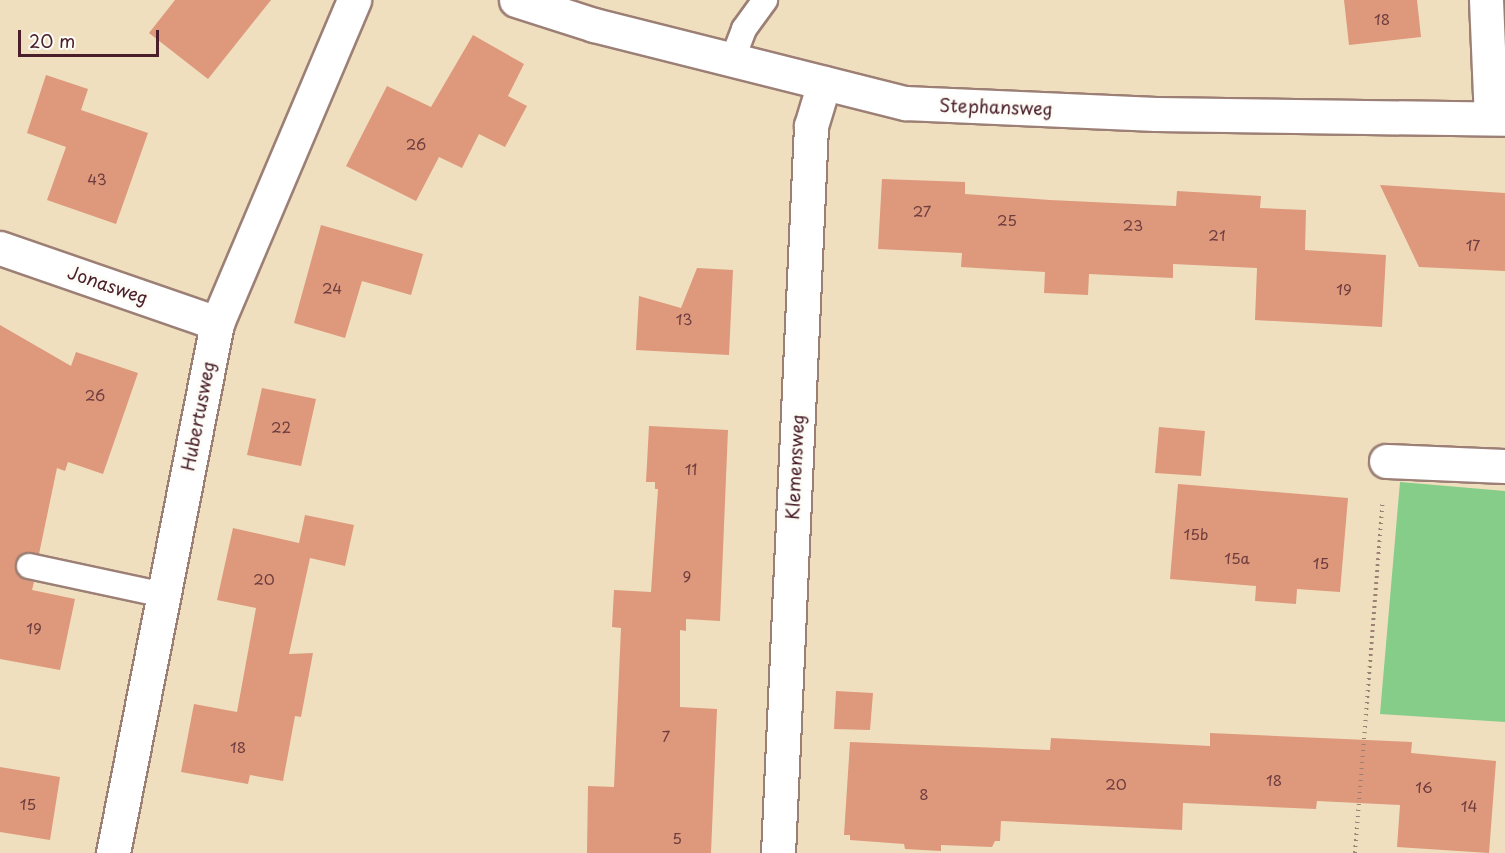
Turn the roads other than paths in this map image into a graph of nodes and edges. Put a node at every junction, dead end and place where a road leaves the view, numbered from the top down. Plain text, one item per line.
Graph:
1 (354, 0) edge
2 (516, 0) edge
3 (765, 0) edge
4 (1486, 0) edge
5 (733, 58) junction
6 (824, 83) junction
7 (1498, 118) edge
8 (0, 248) edge
9 (216, 323) junction
10 (1386, 461) road end
11 (1505, 466) edge
12 (29, 566) dead end
13 (164, 595) junction
14 (113, 853) edge
15 (778, 853) edge

1 - 9 street, Hubertusweg
2 - 5 street, Stephansweg
3 - 5 lane
4 - 7 street, Stephansweg
5 - 6 street, Stephansweg
6 - 7 street, Stephansweg
6 - 15 street, Klemensweg
8 - 9 street, Jonasweg
9 - 13 street, Hubertusweg
10 - 11 street
12 - 13 lane
13 - 14 street, Hubertusweg

